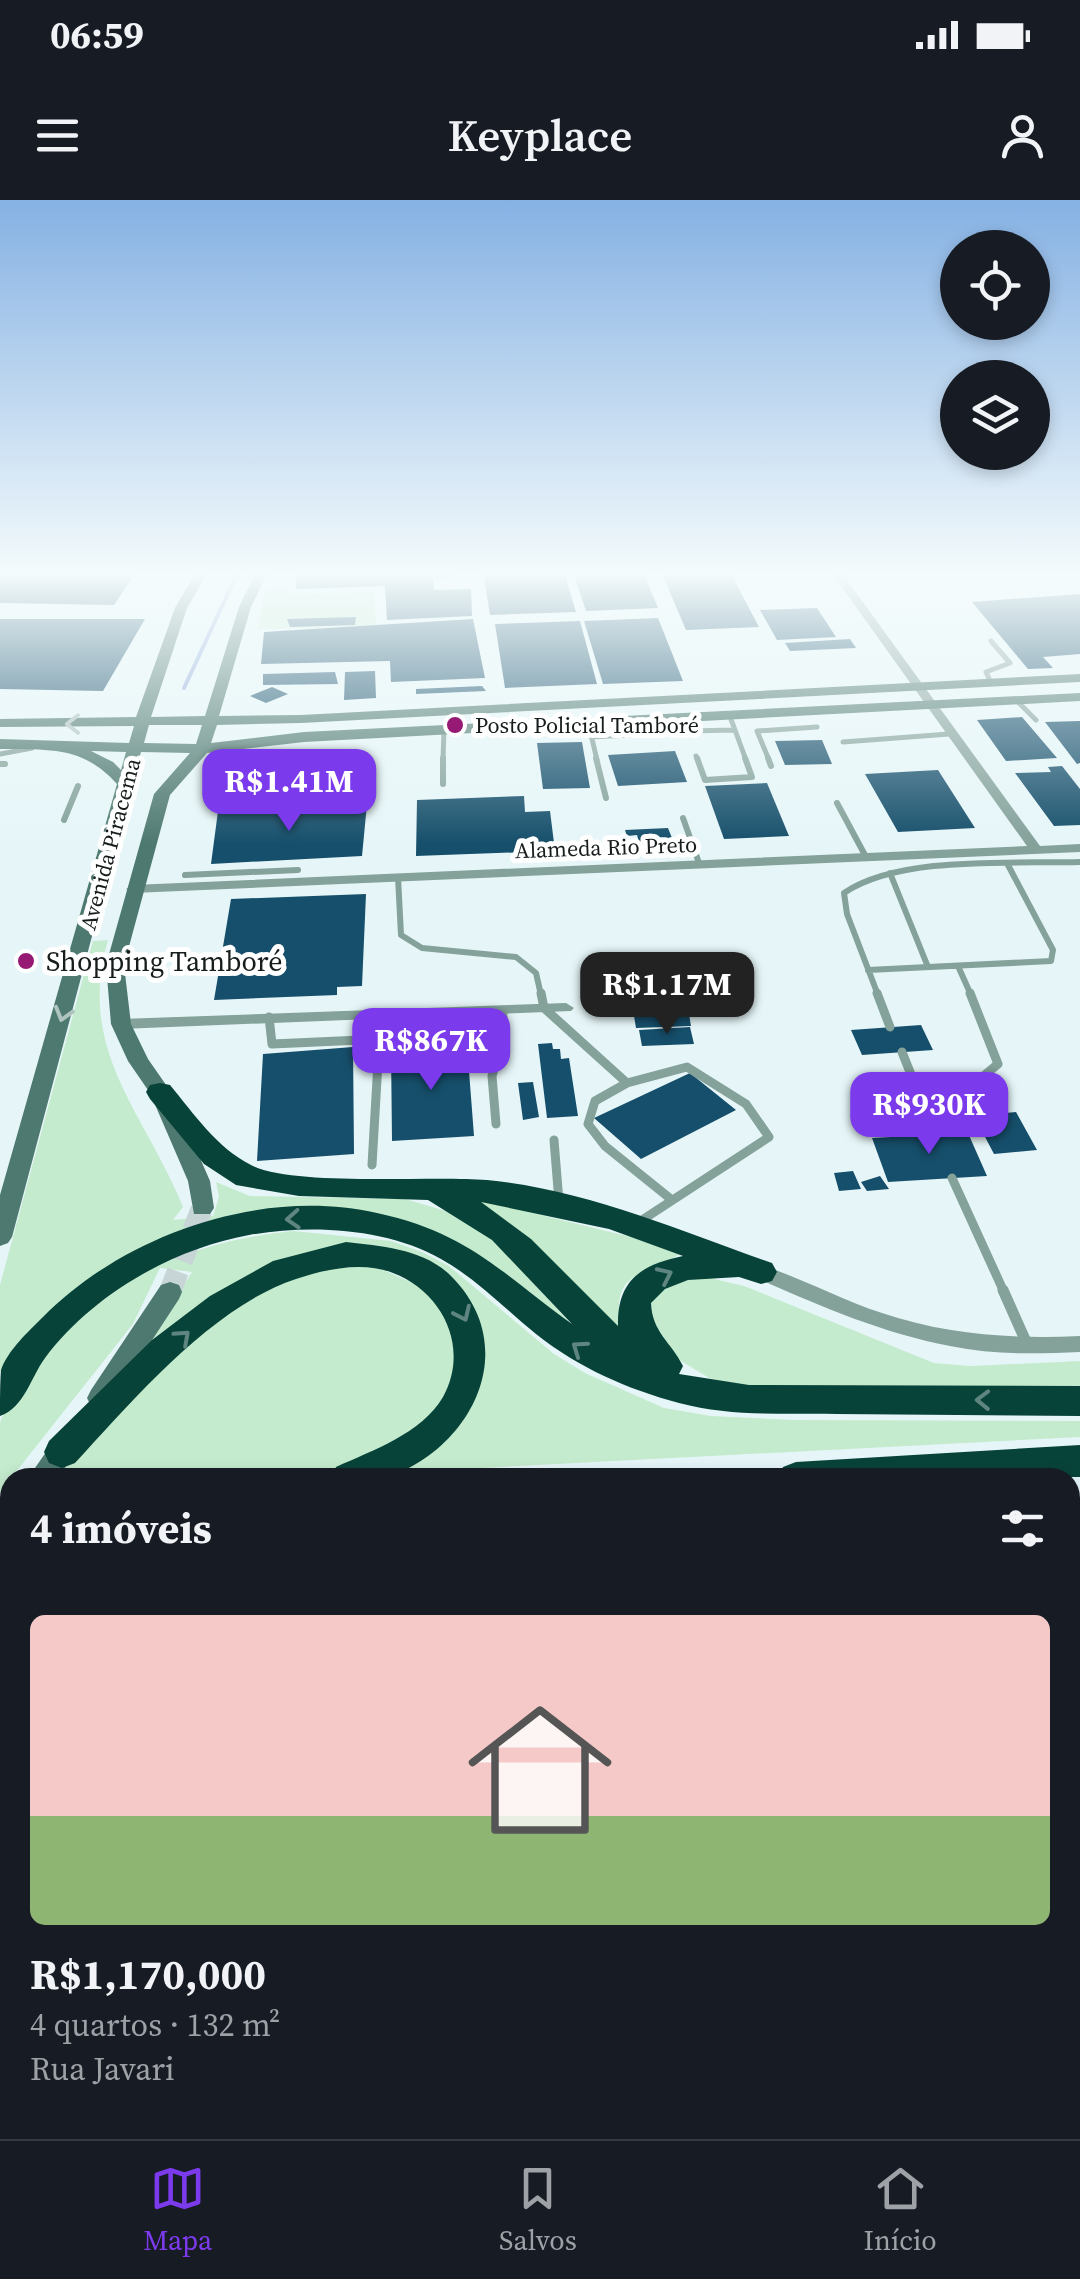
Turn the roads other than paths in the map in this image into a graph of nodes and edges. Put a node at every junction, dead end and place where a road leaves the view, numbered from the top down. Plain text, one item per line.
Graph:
1 (160, 662) edge
2 (229, 662) edge
3 (899, 662) edge
4 (1010, 662) edge
5 (1080, 678) edge
6 (1027, 681) junction
7 (995, 683) junction
8 (916, 686) junction
9 (882, 688) junction
10 (1080, 696) edge
11 (1040, 699) junction
12 (1011, 701) junction
13 (928, 705) junction
14 (510, 708) junction
15 (768, 712) junction
16 (213, 718) junction
17 (1036, 720) dead end
18 (145, 721) junction
19 (732, 722) junction
20 (0, 723) edge
21 (516, 726) junction
22 (817, 727) dead end
23 (444, 729) junction
24 (589, 729) junction
25 (776, 729) junction
26 (670, 733) dead end
27 (949, 734) junction
28 (843, 742) dead end
29 (0, 744) edge
30 (56, 745) junction
31 (136, 749) junction
32 (202, 750) junction
33 (0, 754) edge
34 (696, 756) dead end
35 (771, 766) dead end
36 (442, 784) dead end
37 (126, 785) junction
38 (78, 786) dead end
39 (606, 798) dead end
40 (837, 803) dead end
41 (682, 818) dead end
42 (64, 820) dead end
43 (1080, 848) edge
44 (1036, 850) junction
45 (866, 857) junction
46 (1080, 862) edge
47 (699, 863) junction
48 (1008, 865) junction
49 (298, 870) dead end
50 (890, 873) junction
51 (185, 876) junction
52 (398, 877) junction
53 (134, 890) junction
54 (958, 966) junction
55 (928, 967) junction
56 (868, 970) junction
57 (544, 1008) junction
58 (566, 1008) dead end
59 (502, 1010) junction
60 (269, 1018) junction
61 (120, 1024) junction
62 (890, 1028) dead end
63 (501, 1038) junction
64 (360, 1040) dead end
65 (902, 1052) dead end
66 (627, 1083) junction
67 (917, 1087) junction
68 (160, 1092) junction
69 (496, 1124) dead end
70 (935, 1134) dead end
71 (554, 1140) dead end
72 (372, 1165) dead end
73 (952, 1178) dead end
74 (8, 1182) edge
75 (410, 1187) junction
76 (672, 1200) junction
77 (559, 1206) junction
78 (202, 1208) tunnel mouth
79 (634, 1226) junction
80 (0, 1237) edge
81 (761, 1272) junction
82 (170, 1292) tunnel mouth
83 (1080, 1344) edge
84 (1028, 1346) junction
85 (668, 1385) junction
86 (704, 1395) junction
87 (0, 1401) edge
88 (1080, 1402) edge
89 (1080, 1461) edge
90 (52, 1465) edge
91 (374, 1468) edge
92 (963, 1468) edge

1 - 18 main road, Avenida Piracema
2 - 16 main road, Avenida Piracema
3 - 8 street
4 - 7 lane
5 - 6 main road
6 - 7 main road
6 - 11 main road
7 - 8 main road
7 - 12 main road
8 - 9 main road
8 - 13 street
9 - 13 main road
9 - 14 main road
10 - 11 main road
11 - 12 main road
12 - 13 main road
12 - 17 lane
13 - 15 main road
13 - 27 street
14 - 16 main road
14 - 21 main road
15 - 19 main road
15 - 25 lane
16 - 18 main road
16 - 32 main road, Avenida Piracema
18 -> 20 main road
18 - 31 main road, Avenida Piracema
19 - 24 main road
19 - 34 lane
21 - 23 main road
21 - 24 main road
22 - 25 lane
23 - 32 main road
23 - 36 lane
24 - 26 lane
24 - 39 lane
25 - 35 lane
27 - 28 lane
27 - 44 street
29 - 30 main road
30 - 31 main road
30 - 33 lane
30 - 37 main road
31 - 32 main road
31 - 37 main road, Avenida Piracema
32 - 53 main road, Avenida Piracema
37 -> 74 main road, Avenida Piracema
38 - 42 lane
40 - 45 lane
41 - 47 lane
43 - 44 street, Alameda Rio Preto
44 - 45 street, Alameda Rio Preto
45 - 47 street, Alameda Rio Preto
46 - 48 lane
47 - 52 street, Alameda Rio Preto
48 - 50 lane
48 - 54 lane
49 - 51 lane
50 - 55 lane
50 - 56 lane
51 - 52 street, Alameda Rio Preto
51 - 53 street, Alameda Rio Preto
52 - 57 lane
53 - 61 main road, Avenida Piracema
54 - 55 lane
54 - 67 lane
55 - 56 lane
56 - 62 lane
57 - 58 street
57 - 59 street
57 - 66 lane
59 - 60 street
59 - 63 lane
60 - 61 street
60 - 64 lane
61 - 68 main road, Avenida Piracema
63 - 69 lane
63 - 72 lane
65 - 67 lane
66 - 76 lane
66 - 76 lane
67 - 70 lane
68 - 75 highway
68 - 78 main road, Avenida Piracema
71 - 77 lane
73 - 84 lane
74 - 80 main road, Avenida Piracema
75 - 77 highway
75 - 85 highway
76 - 79 lane
77 - 79 highway
79 - 81 highway
81 - 84 street
86 -> 81 highway
82 - 90 main road
83 - 84 street
85 - 86 highway
85 -> 87 highway
88 -> 86 highway
89 - 92 highway
90 -> 91 highway

